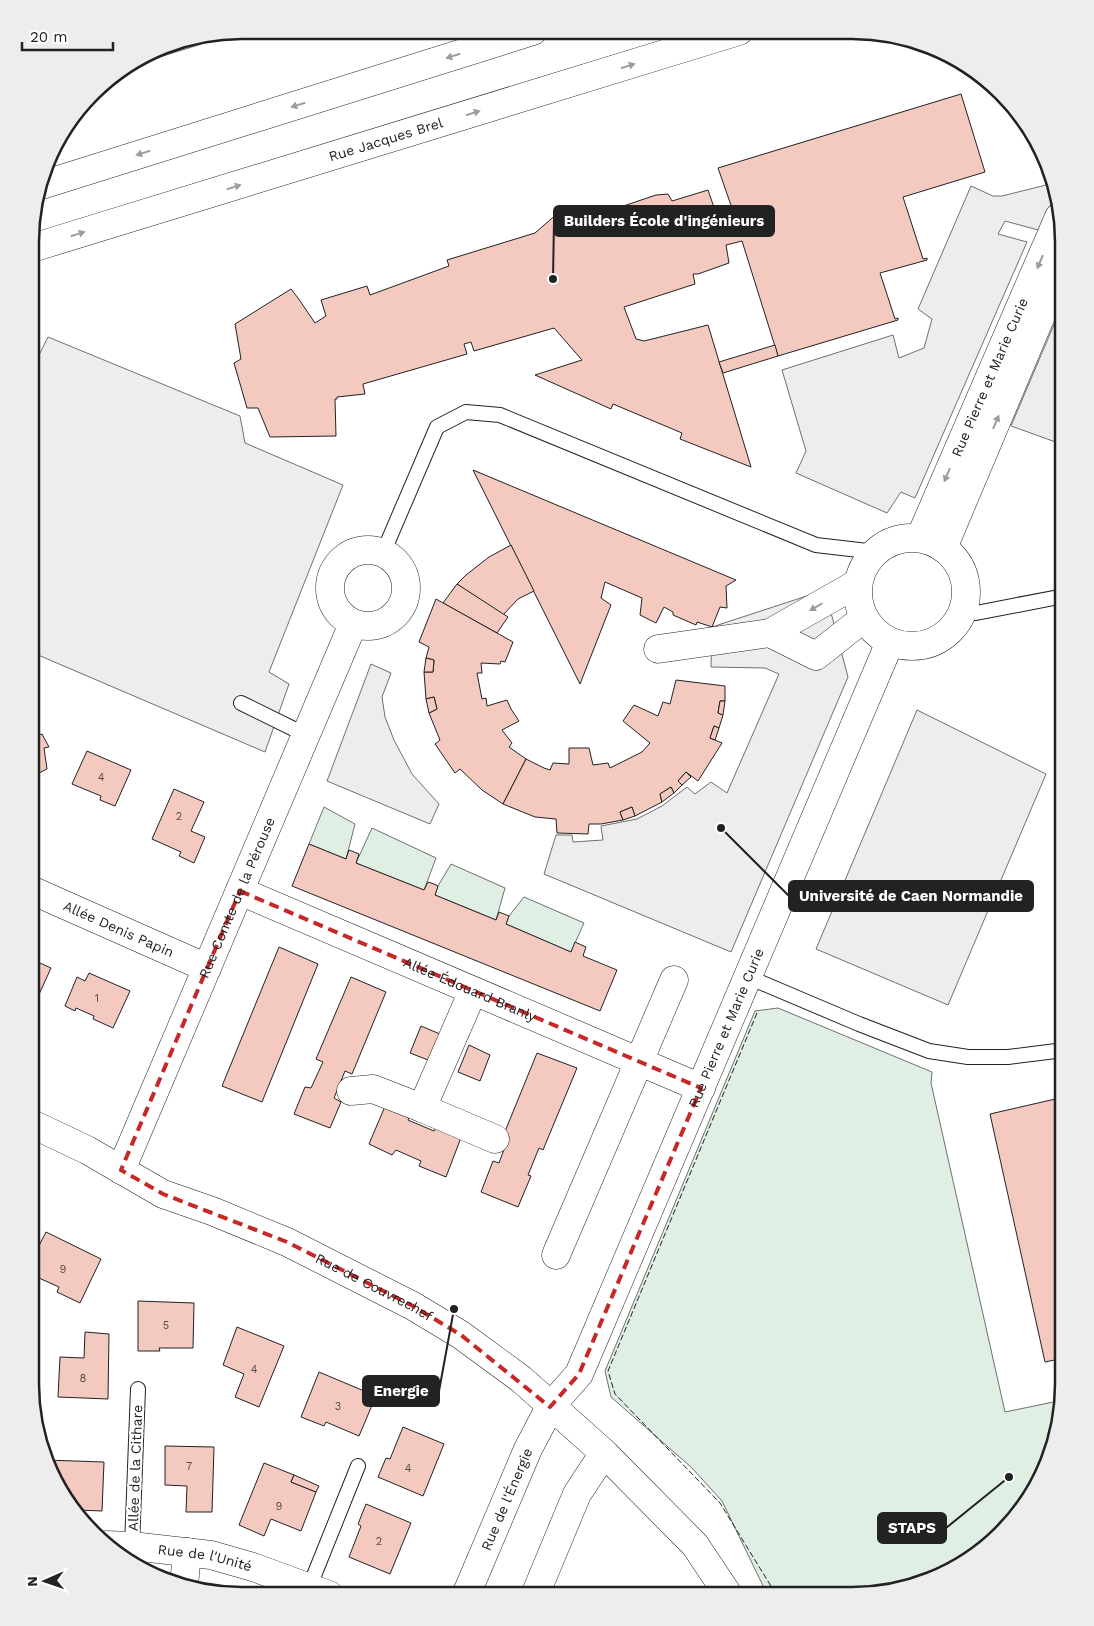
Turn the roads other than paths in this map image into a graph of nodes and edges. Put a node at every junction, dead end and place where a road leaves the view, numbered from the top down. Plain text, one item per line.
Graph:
1 (507, 39) edge
2 (716, 39) edge
3 (48, 183) edge
4 (1055, 228) edge
5 (39, 246) edge
6 (1055, 280) edge
7 (932, 543) junction
8 (876, 552) junction
9 (383, 553) junction
10 (858, 583) junction
11 (1055, 598) edge
12 (965, 602) junction
13 (864, 618) junction
14 (353, 624) junction
15 (770, 633) junction
16 (890, 642) junction
17 (658, 649) dead end
18 (241, 703) dead end
19 (306, 735) junction
20 (240, 892) junction
21 (39, 894) edge
22 (207, 968) junction
23 (748, 976) junction
24 (674, 980) dead end
25 (472, 991) junction
26 (1055, 1051) edge
27 (639, 1062) junction
28 (701, 1088) junction
29 (351, 1091) dead end
30 (422, 1108) junction
31 (39, 1127) edge
32 (496, 1139) dead end
33 (121, 1170) junction
34 (556, 1254) dead end
35 (138, 1389) dead end
36 (550, 1407) junction
37 (604, 1453) junction
38 (358, 1466) dead end
39 (119, 1546) edge
40 (187, 1552) junction
41 (185, 1579) edge
42 (307, 1587) edge
43 (320, 1587) edge
44 (469, 1587) edge
45 (537, 1587) edge
46 (723, 1587) edge

1 -> 3 street
5 -> 2 street, Rue Jacques Brel
4 -> 7 street, Rue Pierre et Marie Curie
7 -> 6 street, Rue Pierre et Marie Curie
7 - 8 street
7 - 12 street
8 - 9 lane
8 - 10 street
9 - 14 street
9 - 14 street
10 - 13 street
10 -> 15 street
11 - 12 lane
12 - 16 street
13 - 15 street
13 - 16 street
14 - 19 street, Rue Comte de la Pérouse
15 - 17 street
16 - 23 street, Rue Pierre et Marie Curie
18 - 19 lane
19 - 20 street, Rue Comte de la Pérouse
20 - 22 street, Rue Comte de la Pérouse
20 - 25 street, Allée Édouard Branly
21 - 22 street, Allée Denis Papin
22 - 33 street, Rue Comte de la Pérouse
23 - 26 lane
23 - 28 street, Rue Pierre et Marie Curie
24 - 27 street
25 - 27 street, Allée Édouard Branly
25 - 30 street
27 - 28 street, Allée Édouard Branly
27 - 34 street
28 - 36 street, Rue Pierre et Marie Curie
29 - 30 street
30 - 32 street
31 - 33 street, Rue de Couvrechef
33 - 36 street, Rue de Couvrechef
35 - 39 lane, Allée de la Cithare
36 - 37 street, Rue de Couvrechef
36 - 44 street, Rue de l'Énergie
37 - 45 street
37 - 46 street, Rue de Couvrechef
38 - 43 lane
39 - 40 street, Rue de l'Unité
40 - 41 street
40 - 42 street, Rue de l'Unité

